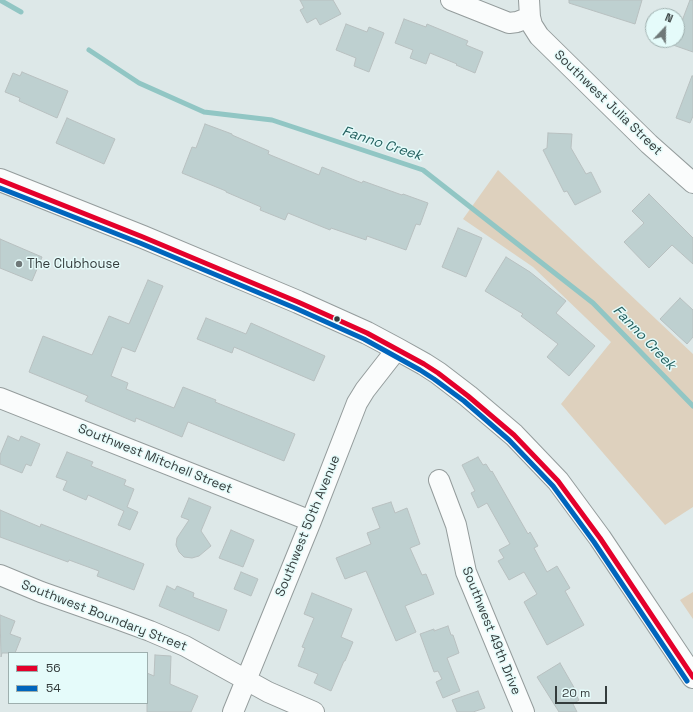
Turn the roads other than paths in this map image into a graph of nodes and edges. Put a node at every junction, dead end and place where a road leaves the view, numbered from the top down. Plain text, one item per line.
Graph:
1 (451, 0) edge
2 (529, 8) edge
3 (0, 180) edge
4 (693, 183) edge
5 (397, 349) junction
6 (0, 398) edge
7 (439, 480) dead end
8 (311, 521) junction
9 (0, 575) edge
10 (693, 677) edge
11 (246, 680) junction
12 (233, 712) edge
13 (314, 712) edge
14 (524, 712) edge

1 - 2 street
2 - 4 street, Southwest Julia Street
3 - 5 main road
5 - 8 street, Southwest 50th Avenue
5 - 10 main road
6 - 8 street, Southwest Mitchell Street
7 - 14 street, Southwest 49th Drive
8 - 11 street, Southwest 50th Avenue
9 - 11 street, Southwest Boundary Street
11 - 12 street, Southwest 50th Avenue
11 - 13 street, Southwest Boundary Street

